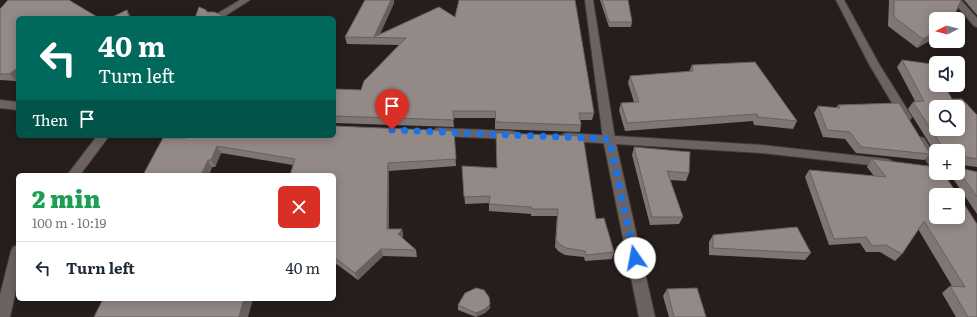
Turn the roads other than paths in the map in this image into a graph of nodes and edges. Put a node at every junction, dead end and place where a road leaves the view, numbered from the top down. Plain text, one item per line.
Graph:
1 (246, 0) edge
2 (589, 0) edge
3 (840, 0) edge
4 (956, 0) edge
5 (218, 16) edge
6 (977, 24) edge
7 (0, 104) edge
8 (16, 106) edge
9 (426, 132) edge
10 (526, 135) edge
11 (556, 137) edge
12 (101, 138) edge
13 (609, 139) junction
14 (929, 156) edge
15 (897, 164) edge
16 (920, 166) edge
17 (929, 167) edge
18 (75, 173) edge
19 (16, 260) edge
20 (2, 317) edge
21 (647, 317) edge

1 - 5 street
2 - 13 street
3 - 14 street
4 - 6 street
7 - 8 street
9 - 10 street
11 - 13 street
12 - 18 street
13 - 15 street
13 - 21 street
16 - 17 street
19 - 20 street

